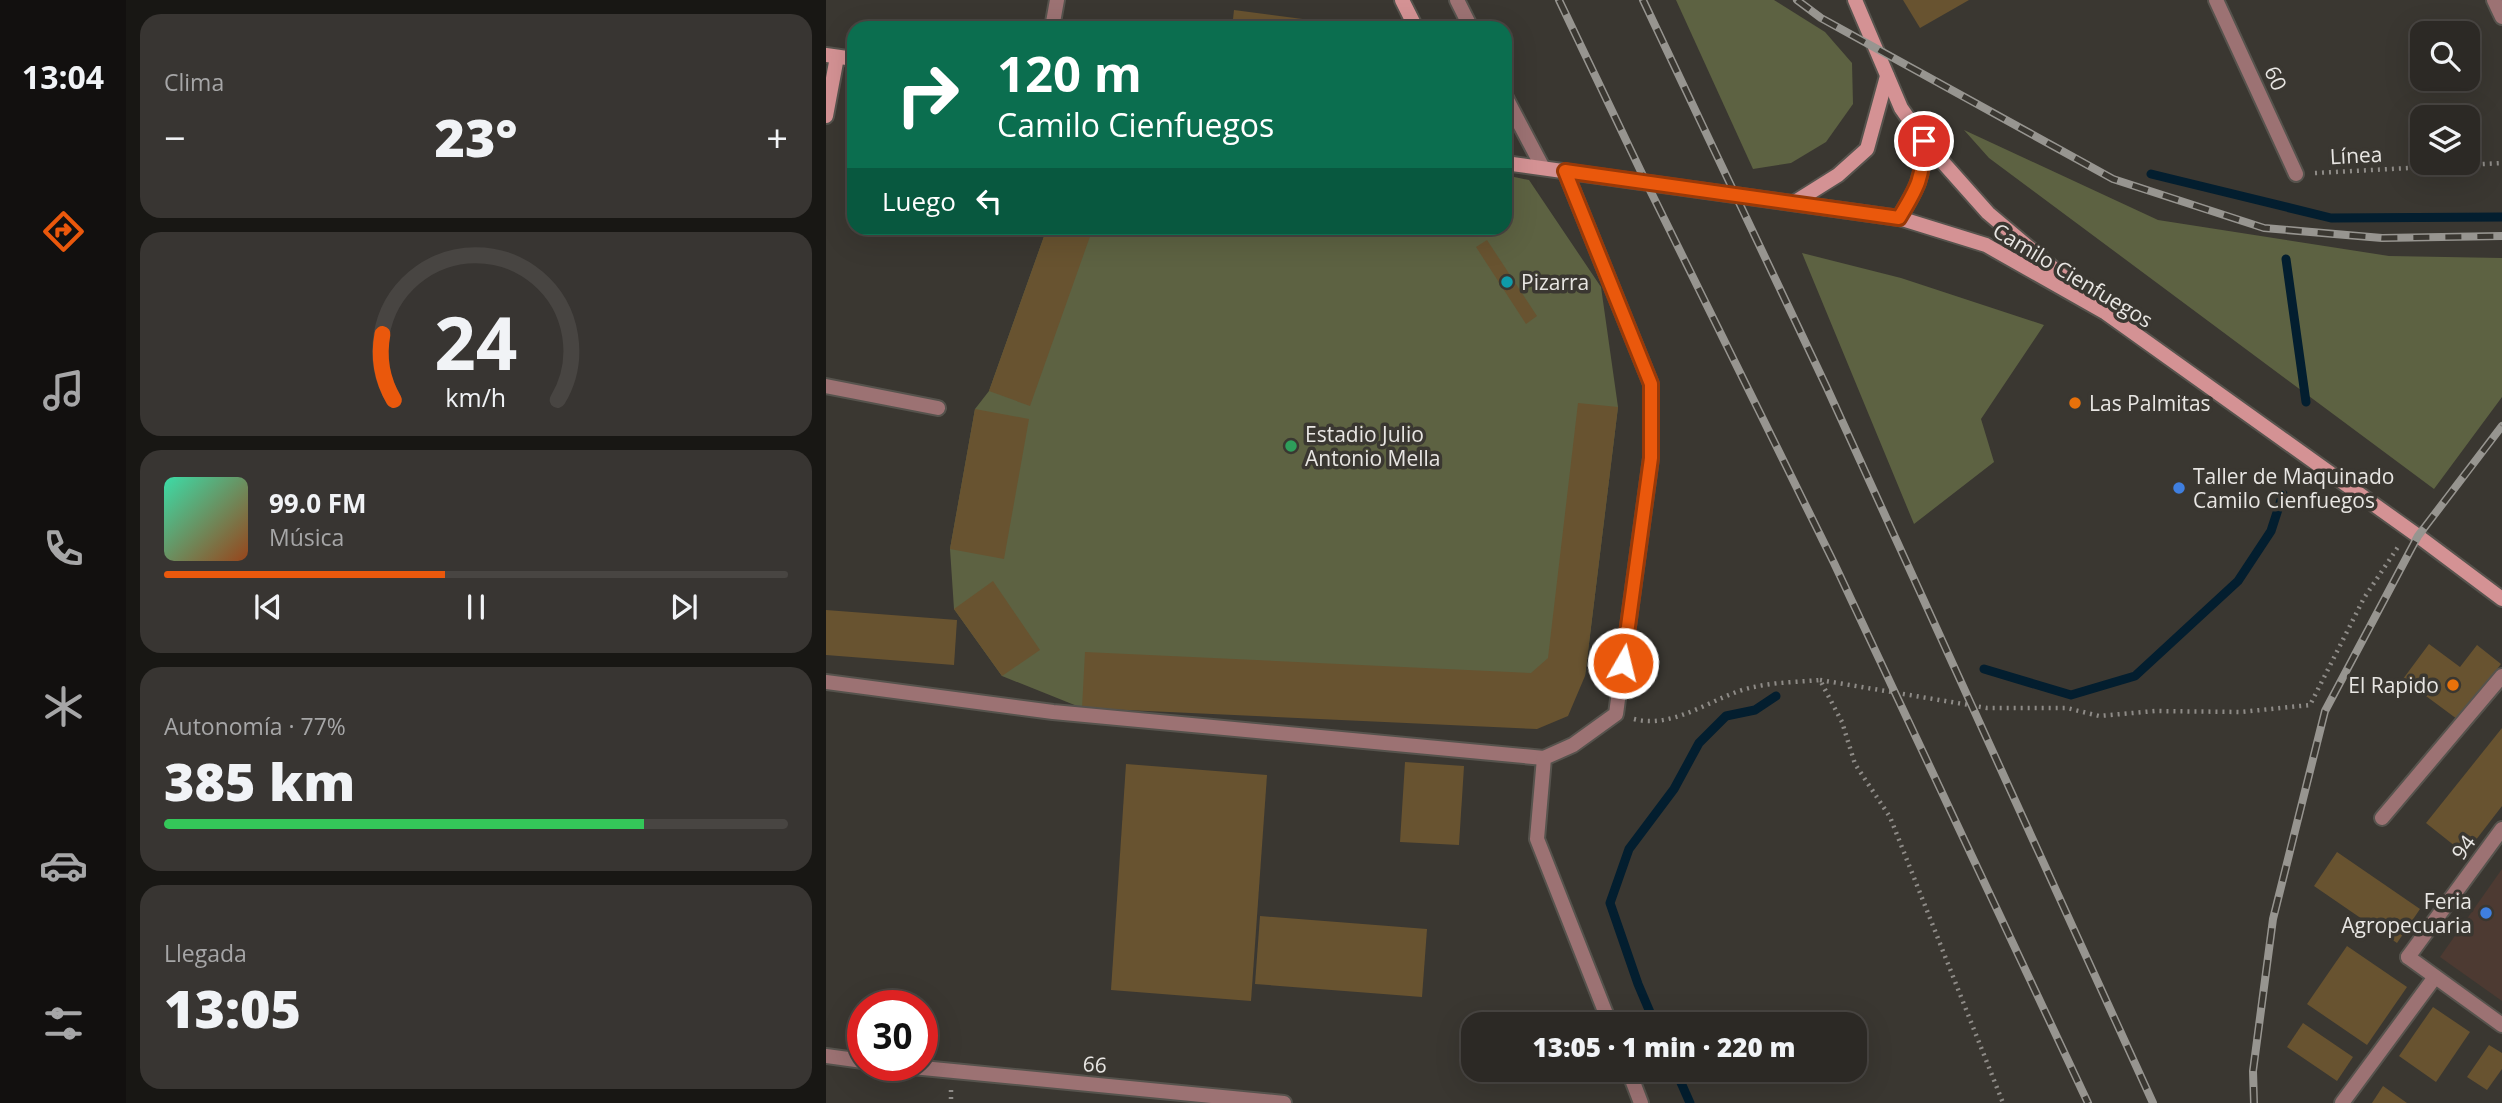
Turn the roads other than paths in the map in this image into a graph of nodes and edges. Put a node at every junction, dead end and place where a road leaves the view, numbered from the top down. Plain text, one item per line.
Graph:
1 (1058, 0) edge
2 (1402, 0) edge
3 (1457, 0) edge
4 (1855, 0) edge
5 (2216, 0) edge
6 (2494, 0) edge
7 (2502, 17) edge
8 (1054, 21) edge
9 (1412, 21) edge
10 (1468, 21) edge
11 (832, 56) edge
12 (1887, 76) junction
13 (1512, 109) edge
14 (826, 116) edge
15 (1924, 141) junction
16 (1512, 164) edge
17 (1544, 168) junction
18 (1565, 171) junction
19 (2297, 174) road end
20 (1795, 202) junction
21 (1899, 218) junction
22 (2106, 313) junction
23 (826, 386) edge
24 (938, 408) dead end
25 (2502, 599) edge
26 (2502, 676) edge
27 (826, 682) edge
28 (1544, 758) junction
29 (2382, 818) dead end
30 (2502, 829) edge
31 (2435, 977) junction
32 (1605, 1012) edge
33 (2502, 1025) edge
34 (826, 1056) edge
35 (847, 1059) edge
36 (938, 1069) edge
37 (1633, 1082) edge
38 (1284, 1103) edge
39 (1641, 1103) edge
40 (2342, 1103) edge

1 - 8 street
2 - 9 main road
3 - 10 street
4 - 12 main road
5 - 19 street, 60
6 - 7 street
11 - 14 main road
12 - 15 main road
12 - 20 main road
13 - 17 street
15 - 21 main road
15 - 22 main road
16 - 17 main road, Camilo Cienfuegos
17 - 18 main road, Camilo Cienfuegos
18 - 20 main road, Camilo Cienfuegos
18 - 28 street
20 - 21 main road, Camilo Cienfuegos
21 - 22 main road, Camilo Cienfuegos
22 - 25 main road, Camilo Cienfuegos
23 - 24 street
26 - 29 street
27 - 28 street
28 - 32 street
30 - 31 street, 94
31 - 33 street
31 - 40 street
34 - 35 street
36 - 38 street, 66
37 - 39 street

